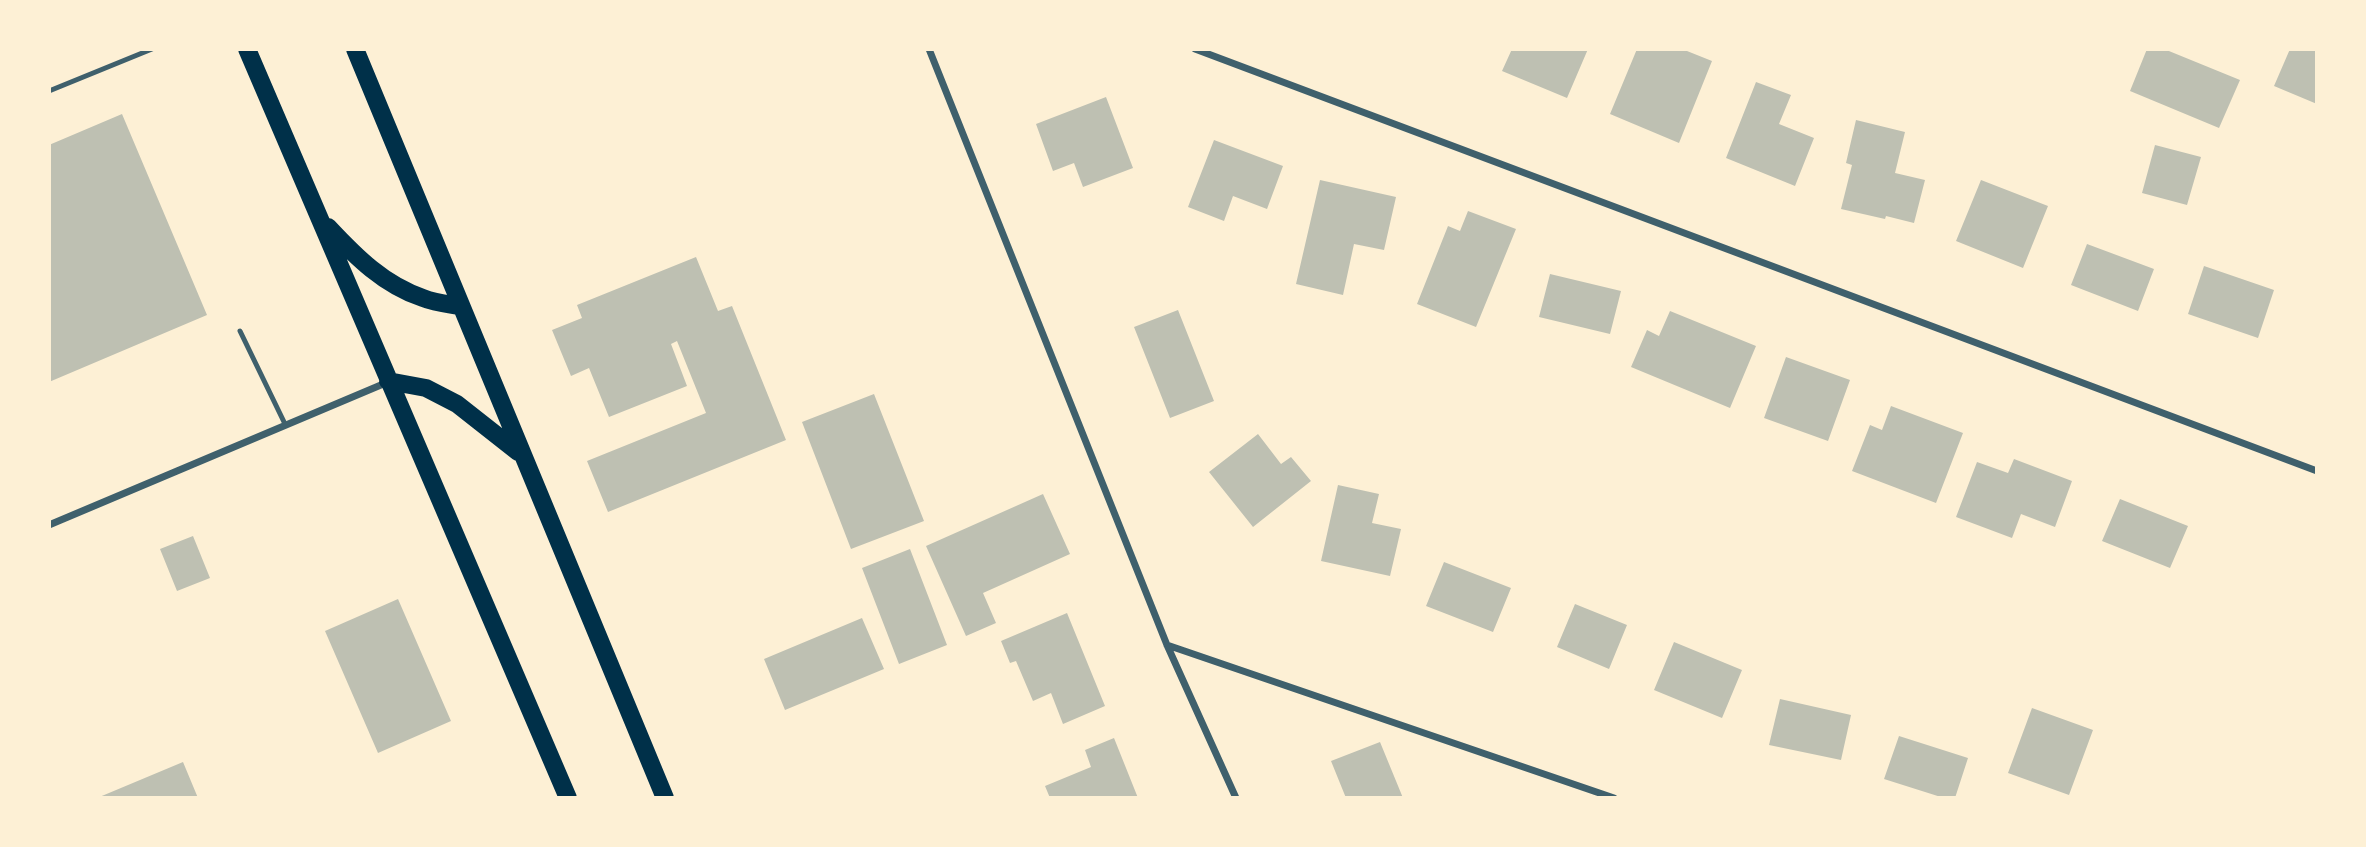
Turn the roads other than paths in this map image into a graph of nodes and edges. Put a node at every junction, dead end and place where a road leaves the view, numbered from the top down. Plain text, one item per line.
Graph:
1 (152, 49) edge
2 (247, 49) edge
3 (355, 49) edge
4 (929, 49) edge
5 (1195, 49) edge
6 (49, 91) edge
7 (318, 217) junction
8 (460, 306) junction
9 (240, 331) dead end
10 (388, 381) junction
11 (285, 424) junction
12 (521, 454) junction
13 (2317, 471) edge
14 (49, 525) edge
15 (1167, 645) junction
16 (568, 798) edge
17 (665, 798) edge
18 (1236, 798) edge
19 (1614, 798) edge

1 - 6 lane
2 - 7 main road
3 - 8 main road
4 - 15 street
5 - 13 street
7 - 8 main road
7 - 10 main road
8 - 12 main road
9 - 11 lane
10 - 11 street
10 - 12 main road
10 - 16 main road
11 - 14 street
12 - 17 main road
15 - 18 street
15 - 19 street

